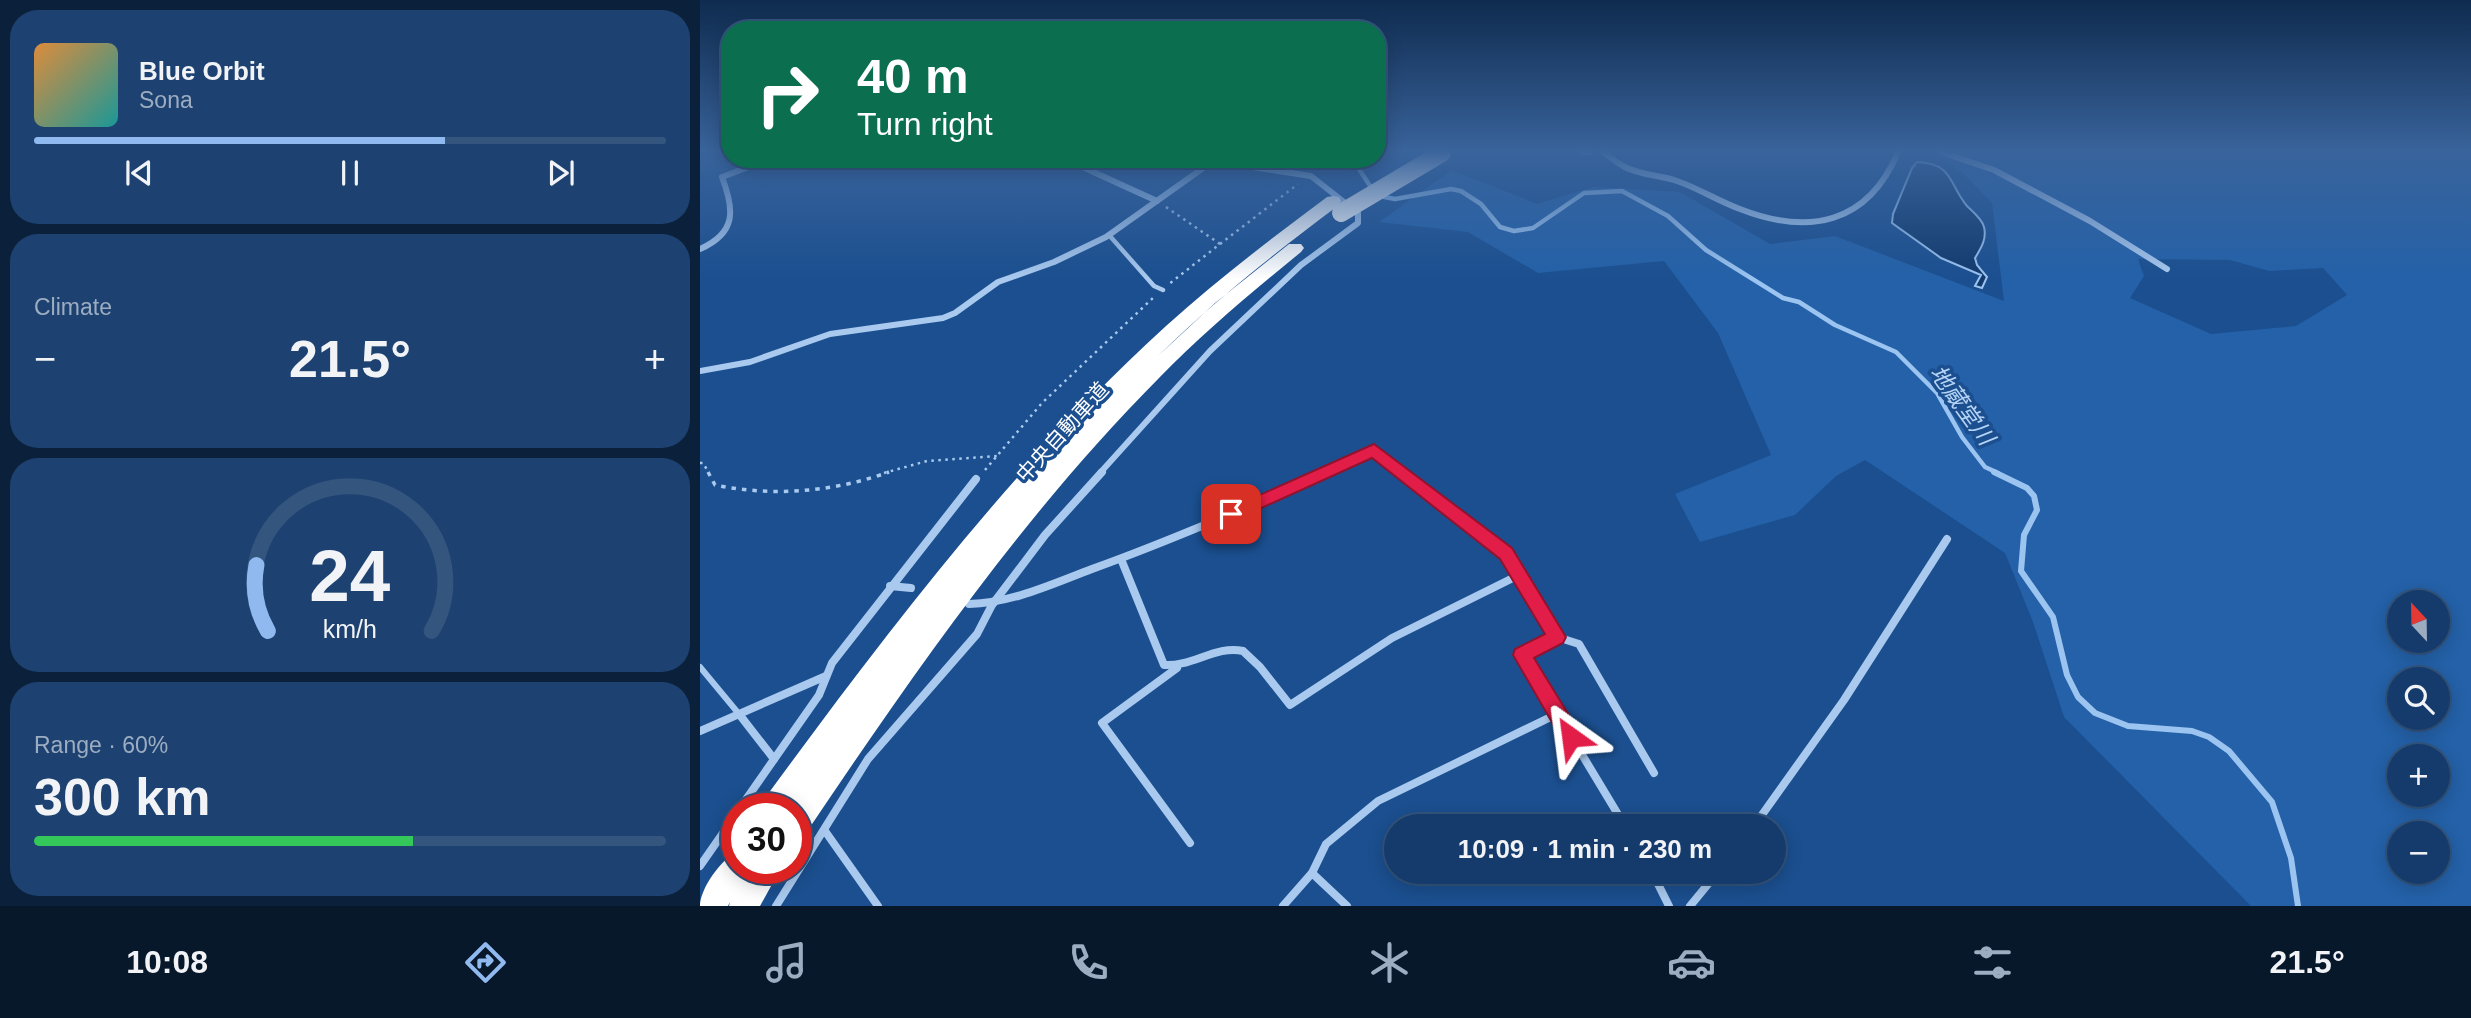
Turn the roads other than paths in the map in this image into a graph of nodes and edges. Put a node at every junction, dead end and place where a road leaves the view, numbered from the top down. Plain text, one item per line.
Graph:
1 (729, 194) edge
2 (1142, 194) edge
3 (1166, 194) edge
4 (1334, 194) edge
5 (1355, 194) edge
6 (1363, 194) edge
7 (1707, 194) edge
8 (1871, 194) edge
9 (2040, 194) edge
10 (1157, 201) junction
11 (1337, 207) junction
12 (1109, 235) junction
13 (700, 249) edge
14 (2167, 269) dead end
15 (1163, 289) road end
16 (700, 371) edge
17 (976, 479) road end
18 (1947, 539) dead end
19 (1121, 559) junction
20 (1519, 575) junction
21 (890, 586) junction
22 (911, 588) dead end
23 (969, 604) dead end
24 (992, 605) junction
25 (1557, 637) junction
26 (700, 667) edge
27 (1177, 668) junction
28 (826, 676) junction
29 (738, 715) junction
30 (1558, 715) junction
31 (700, 731) edge
32 (774, 759) junction
33 (1654, 773) dead end
34 (750, 793) edge
35 (786, 793) edge
36 (812, 800) edge
37 (1618, 814) edge
38 (1763, 814) edge
39 (825, 831) junction
40 (721, 836) edge
41 (1190, 844) dead end
42 (700, 866) edge
43 (1312, 873) junction
44 (725, 884) edge
45 (757, 884) edge
46 (1658, 884) edge
47 (1708, 884) edge
48 (710, 906) edge
49 (743, 906) edge
50 (776, 906) edge
51 (878, 906) edge
52 (1283, 906) edge
53 (1348, 906) edge
54 (1669, 906) edge
55 (1690, 906) edge

1 - 13 street
2 - 10 street
3 - 10 street
4 - 24 street
5 - 11 highway, 中央自動車道
6 - 11 highway, 中央自動車道, bridge
7 - 8 street
9 - 14 street
10 - 12 street
11 - 35 highway, 中央自動車道
11 - 36 highway, 中央自動車道
12 - 15 lane
12 - 16 street
17 - 21 street
18 - 38 street
19 - 20 street
19 - 24 street
19 - 27 street
20 - 25 street
20 - 27 street
21 - 22 street
21 - 28 street
23 - 24 street
24 - 39 street
25 - 30 street
25 - 33 street
26 - 29 lane
27 - 41 street
28 - 29 street
28 - 32 street
29 - 31 street
29 - 32 street
30 - 37 street
30 - 43 street
32 - 34 street
39 - 50 street
39 - 51 street
40 - 42 street
43 - 52 street
43 - 53 street
44 - 48 highway
45 - 49 highway
46 - 54 street
47 - 55 street

